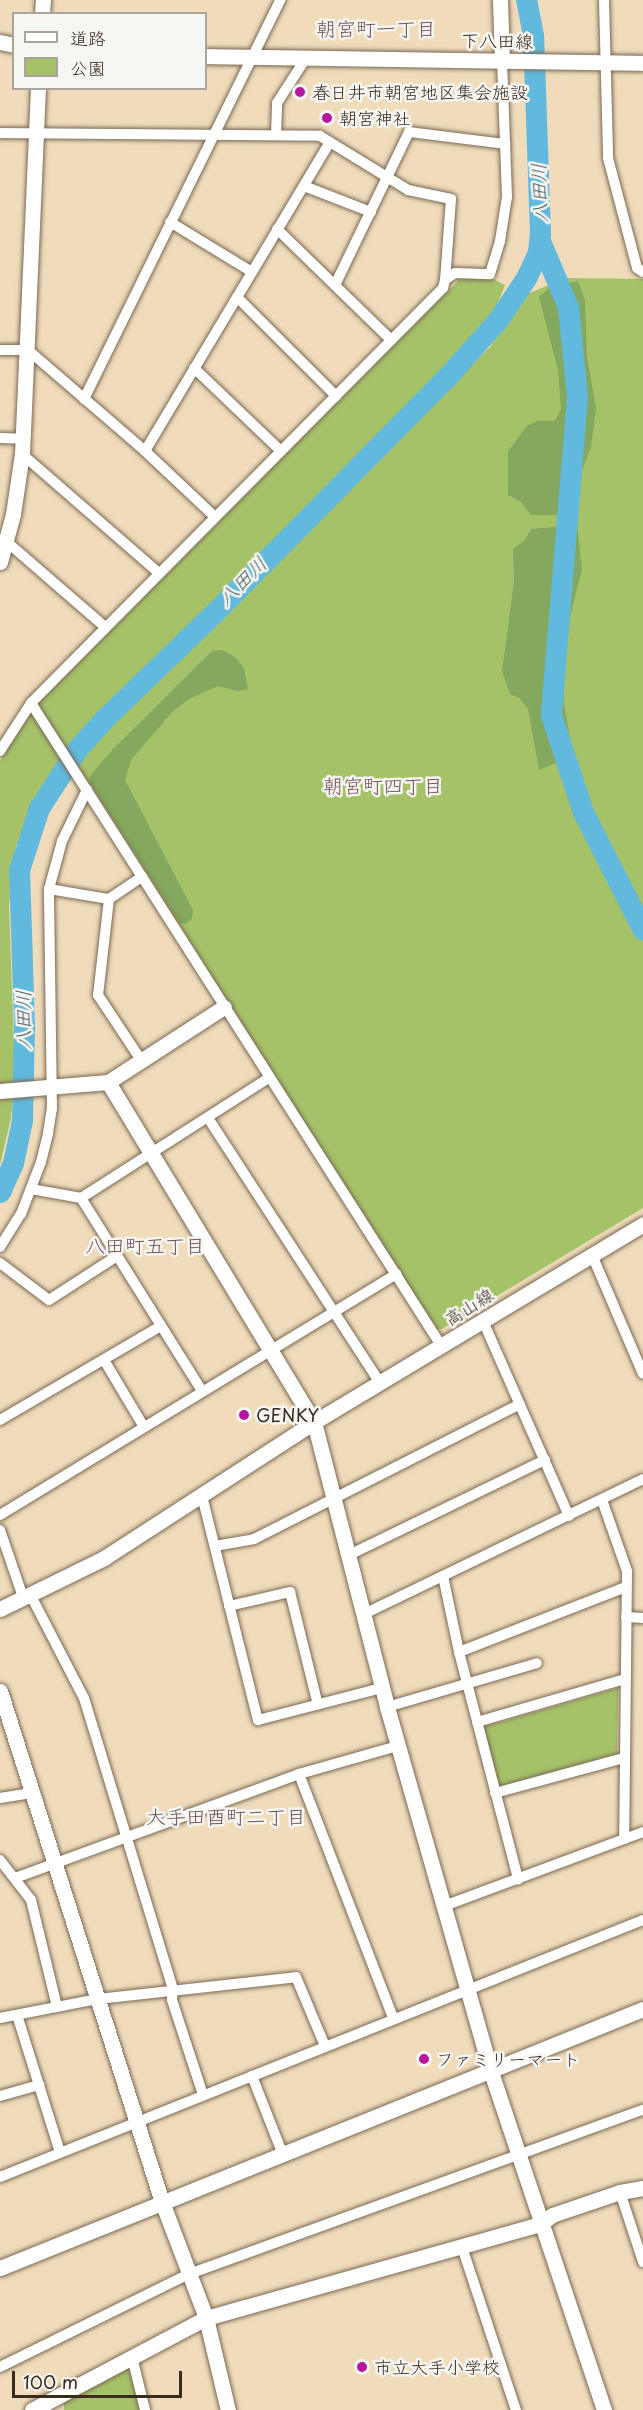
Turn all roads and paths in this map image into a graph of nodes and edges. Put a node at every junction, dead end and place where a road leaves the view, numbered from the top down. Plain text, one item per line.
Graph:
1 (280, 0) edge
2 (500, 0) edge
3 (603, 0) edge
4 (207, 56) edge
5 (252, 57) junction
6 (306, 58) junction
7 (508, 61) junction
8 (606, 63) junction
9 (643, 63) edge
10 (38, 90) edge
11 (0, 133) edge
12 (36, 133) junction
13 (214, 135) junction
14 (276, 135) junction
15 (330, 142) junction
16 (505, 144) junction
17 (388, 178) junction
18 (304, 186) junction
19 (371, 212) junction
20 (170, 222) junction
21 (277, 230) junction
22 (252, 272) junction
23 (643, 272) edge
24 (445, 280) junction
25 (335, 285) junction
26 (237, 297) junction
27 (391, 339) junction
28 (0, 350) edge
29 (28, 350) junction
30 (194, 368) junction
31 (336, 396) junction
32 (84, 399) junction
33 (0, 438) edge
34 (22, 446) junction
35 (145, 450) junction
36 (281, 451) junction
37 (215, 517) junction
38 (7, 542) junction
39 (0, 562) edge
40 (159, 573) junction
41 (105, 627) junction
42 (30, 703) junction
43 (0, 751) edge
44 (87, 790) junction
45 (142, 877) junction
46 (50, 889) junction
47 (109, 899) junction
48 (224, 1007) junction
49 (141, 1060) junction
50 (269, 1078) junction
51 (108, 1082) junction
52 (52, 1088) junction
53 (1, 1091) edge
54 (208, 1118) junction
55 (152, 1155) junction
56 (31, 1189) junction
57 (81, 1198) junction
58 (643, 1224) edge
59 (0, 1246) edge
60 (592, 1255) junction
61 (117, 1256) junction
62 (0, 1263) edge
63 (396, 1274) junction
64 (333, 1312) junction
65 (483, 1321) junction
66 (161, 1326) junction
67 (442, 1347) junction
68 (638, 1348) edge
69 (271, 1350) junction
70 (104, 1360) junction
71 (643, 1374) edge
72 (380, 1383) junction
73 (202, 1391) junction
74 (520, 1404) junction
75 (0, 1420) edge
76 (314, 1422) junction
77 (144, 1426) junction
78 (545, 1460) junction
79 (643, 1479) edge
80 (202, 1496) junction
81 (334, 1497) junction
82 (602, 1500) junction
83 (0, 1515) edge
84 (569, 1516) junction
85 (0, 1530) edge
86 (215, 1546) junction
87 (349, 1555) junction
88 (443, 1576) junction
89 (626, 1587) junction
90 (27, 1595) junction
91 (229, 1606) junction
92 (0, 1609) edge
93 (364, 1614) junction
94 (626, 1617) junction
95 (643, 1617) edge
96 (459, 1653) junction
97 (537, 1663) dead end
98 (625, 1679) junction
99 (467, 1684) junction
100 (382, 1688) junction
101 (0, 1691) edge
102 (318, 1704) junction
103 (387, 1707) junction
104 (4, 1720) edge
105 (477, 1722) junction
106 (398, 1746) junction
107 (624, 1758) junction
108 (299, 1774) junction
109 (32, 1793) junction
110 (495, 1793) junction
111 (0, 1798) edge
112 (643, 1832) edge
113 (125, 1839) junction
114 (624, 1839) junction
115 (0, 1860) edge
116 (55, 1865) junction
117 (15, 1878) junction
118 (518, 1879) junction
119 (444, 1906) junction
120 (643, 1920) edge
121 (467, 1989) junction
122 (172, 1990) junction
123 (98, 1999) junction
124 (57, 2007) junction
125 (643, 2009) edge
126 (17, 2015) junction
127 (0, 2018) edge
128 (393, 2018) junction
129 (325, 2046) junction
130 (490, 2069) junction
131 (252, 2076) junction
132 (39, 2085) junction
133 (203, 2095) junction
134 (0, 2096) edge
135 (643, 2110) edge
136 (137, 2123) junction
137 (60, 2152) junction
138 (282, 2152) junction
139 (519, 2154) junction
140 (0, 2177) edge
141 (643, 2188) edge
142 (620, 2192) junction
143 (162, 2202) junction
144 (541, 2224) junction
145 (462, 2247) junction
146 (643, 2262) edge
147 (0, 2268) edge
148 (189, 2274) junction
149 (206, 2318) junction
150 (132, 2356) junction
151 (0, 2367) edge
152 (56, 2404) edge
153 (32, 2410) edge
154 (145, 2410) edge
155 (228, 2410) edge
156 (516, 2410) edge
157 (604, 2410) edge

1 - 5 street
2 - 7 street
3 - 8 street
4 - 5 street, 下八田線
5 - 6 street, 下八田線
5 - 13 street
6 - 7 street, 下八田線
6 - 14 street
7 - 8 street, 下八田線
7 - 16 street
8 - 9 street, 下八田線
8 - 23 street
10 - 12 street
11 - 12 street
12 - 13 street
12 - 29 street
13 - 14 street
13 - 20 street
14 - 15 street
15 - 17 street
15 - 18 street
16 - 17 street
16 - 24 street
17 - 19 street
17 - 24 street
18 - 19 street
18 - 21 street
19 - 25 street
20 - 22 street
20 - 32 street
21 - 22 street
21 - 25 street
22 - 26 street
24 - 27 street
25 - 27 street
26 - 30 street
26 - 31 street
27 - 31 street
28 - 29 street
29 - 32 street
29 - 34 street
30 - 35 street
30 - 36 street
31 - 36 street
32 - 35 street
33 - 34 street
34 - 38 street
34 - 40 street
35 - 37 street
36 - 37 street
37 - 40 street
38 - 39 street
38 - 41 street
40 - 41 street
41 - 42 street
42 - 43 street
42 - 44 street
44 - 45 street
44 - 46 street
45 - 47 street
45 - 48 street
46 - 47 street
46 - 52 street
47 - 49 street
48 - 49 street
48 - 50 street
49 - 51 street
50 - 54 street
50 - 63 street
51 - 52 street
51 - 55 street
52 - 53 street
52 - 56 street
54 - 55 street
54 - 64 street
55 - 57 street
55 - 69 street
56 - 57 street
56 - 59 street
57 - 61 street
58 - 60 street, 高山線
60 - 65 street, 高山線
60 - 68 street
61 - 62 street
61 - 66 street
63 - 64 street
63 - 67 street
64 - 69 street
64 - 72 street
65 - 67 street, 高山線
65 - 74 street
66 - 70 street
66 - 73 street
67 - 72 street, 高山線
68 - 71 street
69 - 73 street
69 - 76 street
70 - 75 street
70 - 77 street
72 - 76 street, 高山線
73 - 77 street
74 - 78 street
74 - 81 street
76 - 80 street, 高山線
76 - 81 street
77 - 83 street
78 - 84 street
78 - 87 street
79 - 82 street
80 - 86 street
80 - 90 street, 高山線
81 - 86 street
81 - 87 street
82 - 84 street
82 - 89 street
84 - 88 street
85 - 90 street
86 - 91 street
87 - 93 street
88 - 93 street
88 - 96 street
89 - 94 street
89 - 96 street
90 - 92 street, 高山線
90 - 113 street
91 - 102 street
91 - 102 street
93 - 100 street
94 - 95 street
94 - 98 street
96 - 99 street
97 - 99 street
98 - 105 street
98 - 107 street
99 - 103 street
99 - 105 street
100 - 102 street
100 - 103 street
101 - 104 street
103 - 106 street
104 - 109 street
105 - 110 street
106 - 108 street
106 - 119 street
107 - 110 street
107 - 114 street
108 - 113 street
108 - 128 street
109 - 111 street
109 - 116 street
110 - 118 street
112 - 114 street
113 - 116 street
113 - 122 street
114 - 118 street
115 - 117 street
116 - 117 street
116 - 123 street
117 - 124 street
118 - 119 street
119 - 121 street
120 - 121 street
121 - 128 street
121 - 130 street
122 - 123 street
122 - 129 street
122 - 133 street
123 - 124 street
123 - 136 street
124 - 126 street
125 - 130 street
126 - 127 street
126 - 132 street
128 - 129 street
129 - 131 street
130 - 138 street
130 - 139 street
131 - 133 street
131 - 138 street
132 - 134 street
132 - 137 street
133 - 136 street
135 - 139 street
136 - 137 street
136 - 143 street
137 - 140 street
138 - 143 street
139 - 144 street
139 - 148 street
141 - 142 street
142 - 144 street
142 - 146 street
143 - 147 street
143 - 148 street
144 - 145 street
144 - 157 street
145 - 149 street
145 - 156 street
148 - 149 street
148 - 151 street
149 - 150 street
149 - 155 street
150 - 152 street
150 - 154 street
152 - 153 street

